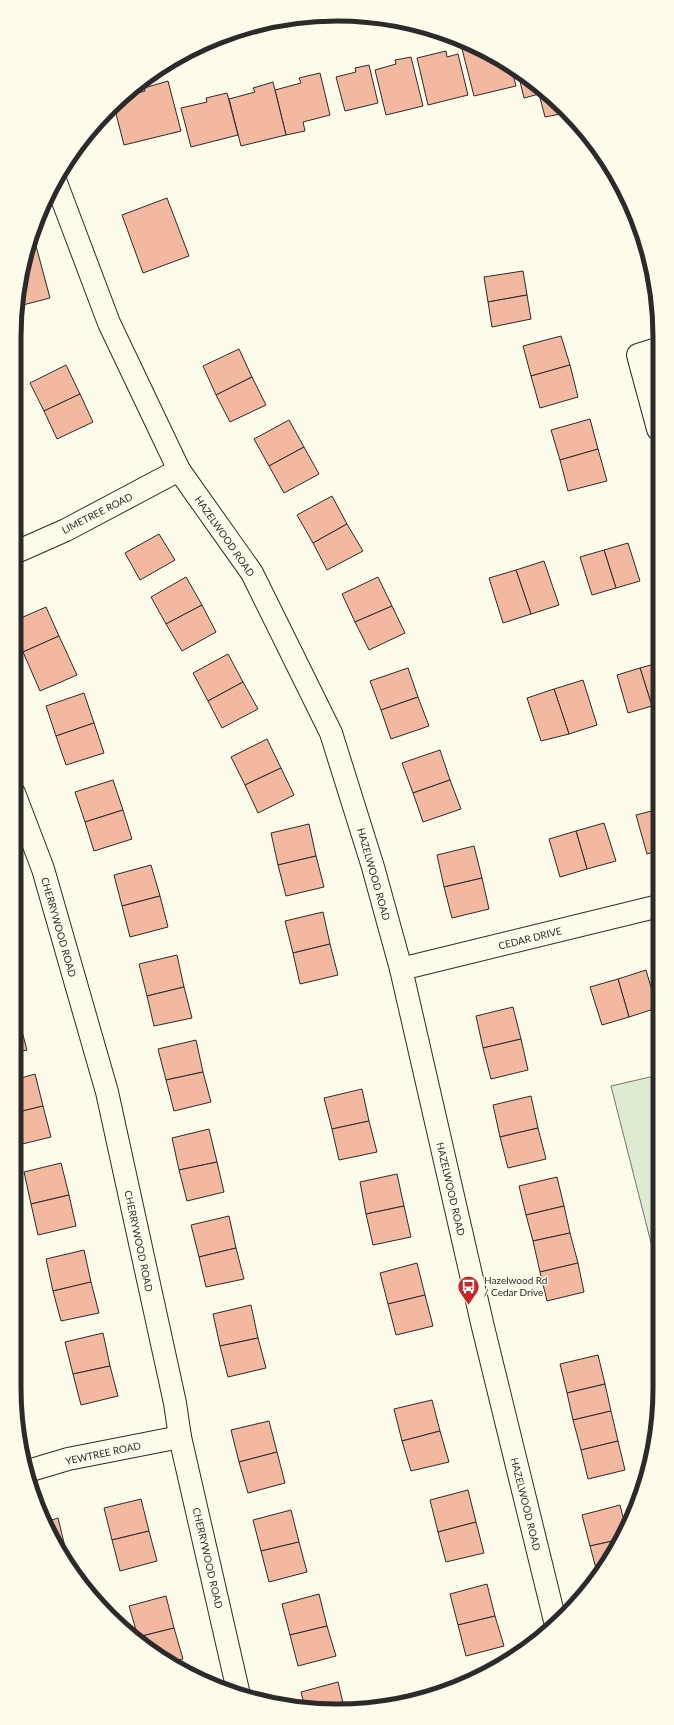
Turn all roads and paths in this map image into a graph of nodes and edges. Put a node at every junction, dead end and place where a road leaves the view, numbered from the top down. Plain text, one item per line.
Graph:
1 (58, 188) edge
2 (653, 350) edge
3 (653, 410) edge
4 (179, 470) junction
5 (21, 550) edge
6 (21, 812) edge
7 (653, 907) edge
8 (401, 969) junction
9 (180, 1437) junction
10 (32, 1470) edge
11 (554, 1617) edge
12 (238, 1688) edge

1 - 4 street, HAZELWOOD ROAD
2 - 3 street
4 - 5 street, LIMETREE ROAD
4 - 8 street, HAZELWOOD ROAD
6 - 9 street, CHERRYWOOD ROAD
7 - 8 street, CEDAR DRIVE
8 - 11 street, HAZELWOOD ROAD
9 - 10 street, YEWTREE ROAD
9 - 12 street, CHERRYWOOD ROAD

